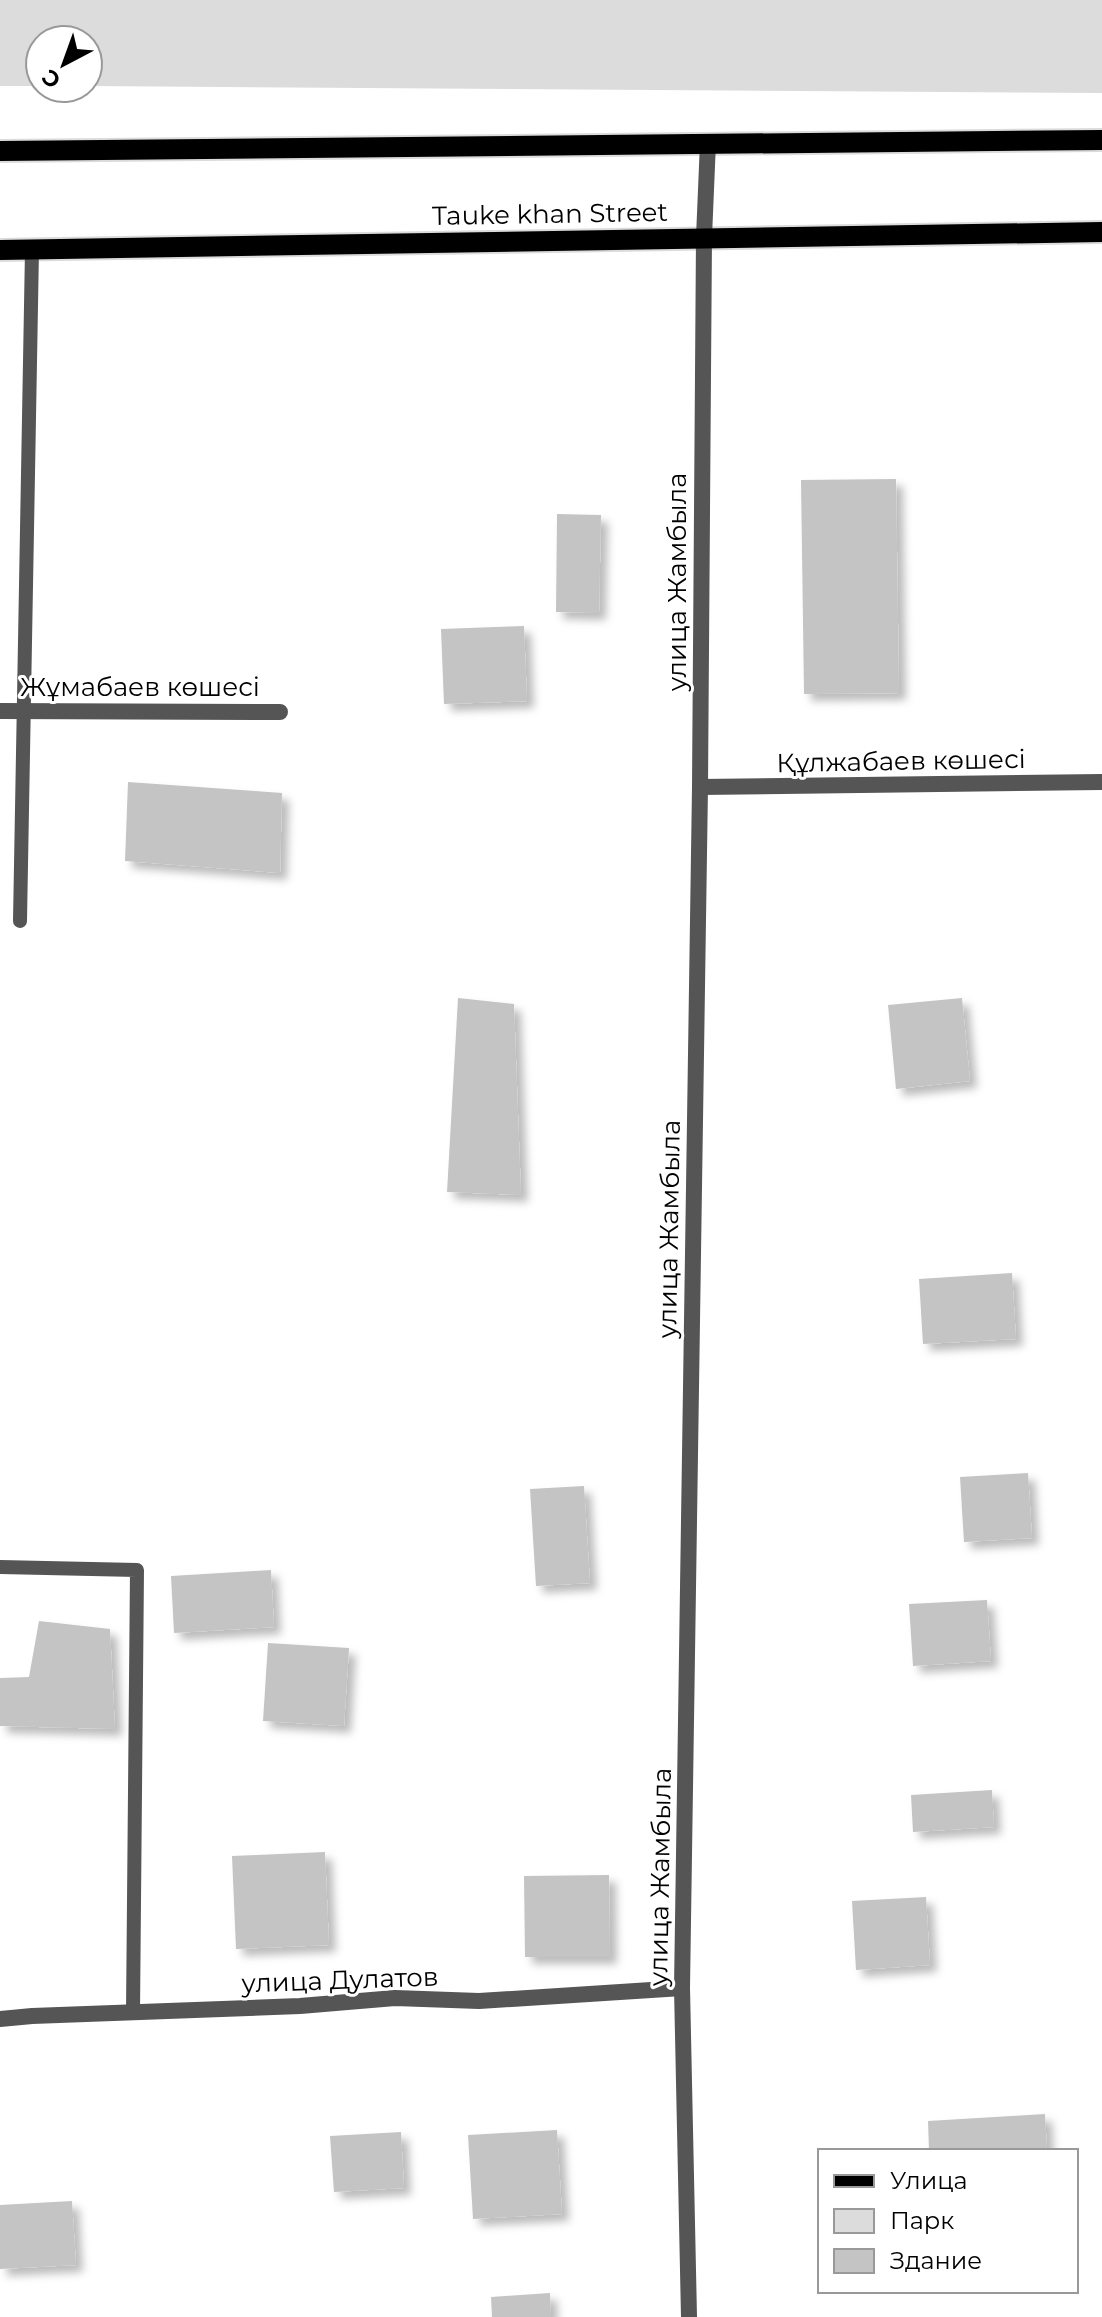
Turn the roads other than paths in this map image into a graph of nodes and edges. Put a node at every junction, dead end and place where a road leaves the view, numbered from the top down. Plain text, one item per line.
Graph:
1 (1102, 140) edge
2 (708, 142) junction
3 (0, 151) edge
4 (1102, 232) edge
5 (704, 237) junction
6 (0, 250) edge
7 (32, 250) junction
8 (0, 711) edge
9 (24, 711) junction
10 (280, 712) dead end
11 (1102, 782) edge
12 (700, 787) junction
13 (20, 921) dead end
14 (0, 1567) edge
15 (682, 1988) junction
16 (133, 2012) junction
17 (0, 2019) edge
18 (689, 2317) edge

1 - 2 main road
2 - 3 main road
2 - 5 street, улица Жамбыла
4 - 5 main road, Tauke khan Street
5 - 7 main road, Tauke khan Street
5 - 12 street, улица Жамбыла
6 - 7 main road, Tauke khan Street
7 - 9 lane
8 - 9 street, Жұмабаев көшесі
9 - 10 street, Жұмабаев көшесі
9 - 13 lane
11 - 12 street, Құлжабаев көшесі
12 - 15 street, улица Жамбыла
14 - 16 lane
15 - 16 street, улица Дулатов
15 - 18 street, улица Жамбыла
16 - 17 street, улица Дулатов

